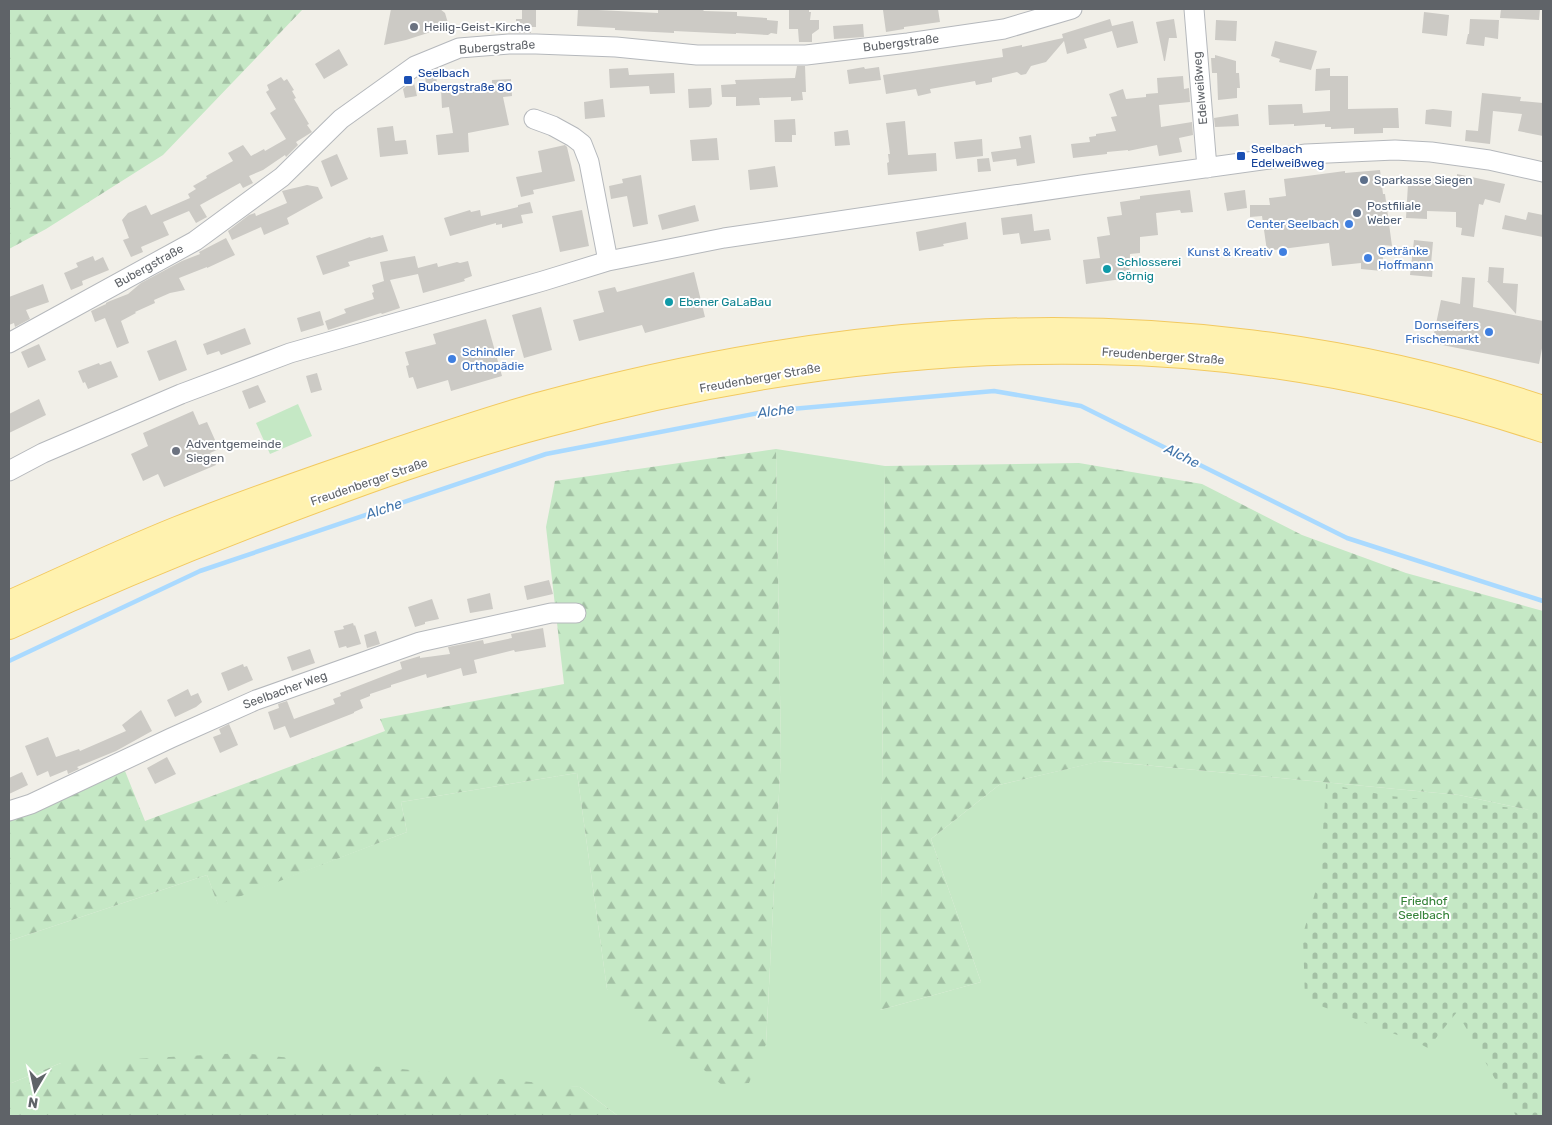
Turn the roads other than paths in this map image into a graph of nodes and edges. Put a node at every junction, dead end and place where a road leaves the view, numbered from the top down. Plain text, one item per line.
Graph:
1 (1072, 9) edge
2 (1194, 9) edge
3 (534, 119) dead end
4 (1207, 168) junction
5 (1543, 172) edge
6 (608, 261) junction
7 (9, 342) edge
8 (1543, 408) edge
9 (1543, 430) edge
10 (9, 471) edge
11 (9, 602) edge
12 (576, 613) dead end
13 (9, 627) edge
14 (9, 811) edge

1 - 7 street, Bubergstraße
2 - 4 street, Edelweißweg
3 - 6 street
4 - 5 street
4 - 6 street
6 - 10 street
8 - 11 main road, Freudenberger Straße
9 - 13 main road, Freudenberger Straße
12 - 14 street, Seelbacher Weg

